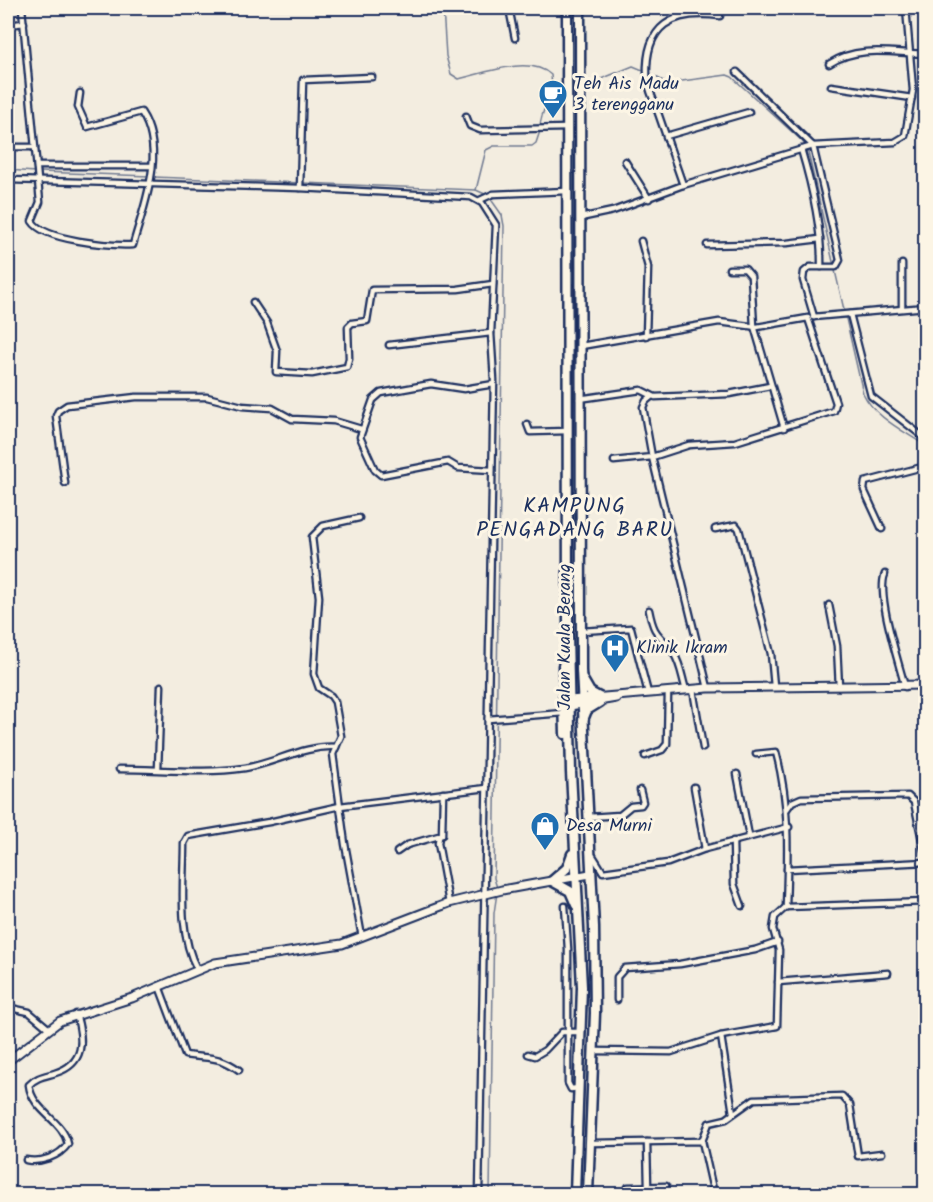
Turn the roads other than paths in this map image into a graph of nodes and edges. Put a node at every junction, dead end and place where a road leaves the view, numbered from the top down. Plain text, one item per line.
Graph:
1 (22, 8) edge
2 (509, 8) edge
3 (567, 8) edge
4 (580, 8) edge
5 (674, 8) edge
6 (906, 8) edge
7 (720, 16) dead end
8 (677, 18) junction
9 (24, 22) junction
10 (8, 25) edge
11 (514, 39) dead end
12 (909, 54) junction
13 (926, 54) edge
14 (829, 64) dead end
15 (737, 72) dead end
16 (372, 77) dead end
17 (831, 86) dead end
18 (80, 93) dead end
19 (912, 98) junction
20 (749, 112) dead end
21 (466, 116) dead end
22 (567, 128) junction
23 (666, 136) junction
24 (812, 146) junction
25 (8, 147) edge
26 (35, 147) junction
27 (802, 149) junction
28 (625, 161) dead end
29 (37, 168) junction
30 (151, 169) junction
31 (37, 179) junction
32 (8, 180) edge
33 (150, 181) junction
34 (683, 185) junction
35 (300, 186) junction
36 (567, 191) junction
37 (481, 199) junction
38 (649, 199) junction
39 (580, 218) junction
40 (819, 239) junction
41 (641, 242) dead end
42 (707, 245) dead end
43 (902, 264) dead end
44 (821, 267) junction
45 (729, 269) dead end
46 (493, 284) junction
47 (253, 302) dead end
48 (926, 307) edge
49 (902, 308) junction
50 (846, 314) junction
51 (811, 317) junction
52 (754, 326) junction
53 (491, 333) junction
54 (646, 336) junction
55 (389, 345) dead end
56 (579, 346) junction
57 (494, 384) junction
58 (770, 386) junction
59 (652, 396) junction
60 (579, 399) junction
61 (527, 424) dead end
62 (784, 428) junction
63 (361, 429) junction
64 (568, 431) junction
65 (926, 439) edge
66 (652, 457) junction
67 (614, 461) dead end
68 (926, 466) edge
69 (492, 470) junction
70 (65, 483) dead end
71 (359, 518) dead end
72 (715, 529) dead end
73 (882, 529) dead end
74 (885, 574) dead end
75 (829, 605) dead end
76 (649, 610) dead end
77 (581, 631) junction
78 (568, 635) junction
79 (581, 670) junction
80 (926, 685) edge
81 (161, 686) dead end
82 (774, 686) junction
83 (838, 687) junction
84 (905, 687) junction
85 (708, 688) junction
86 (689, 690) junction
87 (668, 692) junction
88 (648, 693) junction
89 (599, 699) junction
90 (581, 702) junction
91 (568, 706) junction
92 (490, 718) junction
93 (582, 723) junction
94 (336, 747) junction
95 (703, 748) dead end
96 (756, 754) dead end
97 (645, 756) dead end
98 (119, 769) dead end
99 (158, 769) junction
100 (737, 774) dead end
101 (487, 788) junction
102 (694, 788) dead end
103 (640, 790) dead end
104 (443, 793) junction
105 (340, 806) junction
106 (787, 809) junction
107 (586, 817) junction
108 (789, 827) junction
109 (918, 828) junction
110 (926, 828) edge
111 (574, 829) junction
112 (749, 836) junction
113 (439, 837) junction
114 (733, 841) junction
115 (588, 846) junction
116 (705, 849) junction
117 (397, 852) dead end
118 (926, 860) edge
119 (787, 869) junction
120 (590, 874) junction
121 (576, 876) junction
122 (552, 881) junction
123 (488, 893) junction
124 (926, 902) edge
125 (449, 903) junction
126 (565, 906) dead end
127 (742, 906) dead end
128 (786, 907) junction
129 (581, 924) junction
130 (594, 927) junction
131 (362, 938) junction
132 (778, 942) junction
133 (582, 949) junction
134 (568, 950) junction
135 (197, 969) junction
136 (888, 973) dead end
137 (778, 982) junction
138 (8, 986) edge
139 (159, 986) junction
140 (567, 986) junction
141 (582, 987) junction
142 (617, 1000) dead end
143 (76, 1014) junction
144 (48, 1028) junction
145 (568, 1032) junction
146 (582, 1032) junction
147 (721, 1036) junction
148 (595, 1051) junction
149 (528, 1054) dead end
150 (8, 1061) edge
151 (239, 1070) dead end
152 (580, 1088) junction
153 (733, 1113) junction
154 (702, 1141) junction
155 (647, 1142) junction
156 (591, 1143) junction
157 (882, 1153) dead end
158 (26, 1160) dead end
159 (648, 1186) junction
160 (666, 1186) dead end
161 (628, 1187) dead end
162 (479, 1194) edge
163 (575, 1194) edge
164 (588, 1194) edge
165 (714, 1194) edge

1 - 9 street
2 - 11 street
3 - 22 highway, Jalan Kuala Berang
4 - 39 highway, Jalan Kuala Berang
5 - 8 street
6 - 12 street
7 - 8 street
8 - 23 street
9 - 10 street
9 - 26 street
12 - 13 street
12 - 14 street
12 - 19 street
15 - 24 street
16 - 35 street
17 - 19 street
18 - 30 street
19 - 24 street
20 - 23 street
21 - 22 street
22 - 36 highway, Jalan Kuala Berang
23 - 34 street
24 - 27 street
24 - 44 street
25 - 26 street
26 - 29 street
27 - 34 street
27 - 40 street
28 - 38 street
29 - 30 street
29 - 31 street
30 - 33 street
31 - 32 street
31 - 33 street
31 - 33 street
33 - 35 street
34 - 38 street
35 - 37 street
36 - 37 street
36 - 64 highway, Jalan Kuala Berang
37 - 46 street
38 - 39 street
39 - 56 highway, Jalan Kuala Berang
40 - 42 street
40 - 44 street
41 - 54 street
43 - 49 street
44 - 51 street
45 - 52 street
46 - 47 street
46 - 53 street
48 - 49 street
49 - 50 street
50 - 51 street
50 - 65 street
51 - 52 street
51 - 62 street
52 - 54 street
52 - 58 street
53 - 55 street
53 - 57 street
54 - 56 street
56 - 60 highway, Jalan Kuala Berang
57 - 63 street
57 - 69 street
58 - 59 street
58 - 62 street
59 - 60 street
59 - 66 street
60 - 77 highway, Jalan Kuala Berang
61 - 64 street
62 - 66 street
63 - 69 street
63 - 70 street
64 - 78 highway, Jalan Kuala Berang
66 - 67 street
66 - 85 street
68 - 73 street
69 - 92 street
71 - 94 street
72 - 82 street
74 - 84 street
75 - 83 street
76 - 86 street
77 - 79 highway, Jalan Kuala Berang
77 - 88 street
78 - 91 highway, Jalan Kuala Berang
78 - 91 highway, Jalan Kuala Berang
79 - 89 highway
79 - 90 highway, Jalan Kuala Berang
80 - 84 main road
81 - 99 street
82 - 83 main road
82 - 85 main road
83 - 84 main road
85 - 86 main road
86 - 87 main road
86 - 95 street
87 - 88 main road
87 - 97 street
88 - 89 main road
89 - 90 main road
89 - 93 highway
90 - 91 main road
90 - 93 highway, Jalan Kuala Berang
91 - 92 street
91 - 111 highway, Jalan Kuala Berang
92 - 101 street
93 - 107 highway, Jalan Kuala Berang
94 - 99 street
94 - 105 street
96 - 106 street
98 - 99 street
100 - 112 street
101 - 104 street
101 - 123 street
102 - 116 street
103 - 107 street
104 - 105 street
104 - 113 street
105 - 131 street
105 - 135 street
106 - 108 street
106 - 109 street
107 - 115 highway, Jalan Kuala Berang
108 - 112 street
108 - 119 street
109 - 110 street
109 - 118 street
111 - 121 highway, Jalan Kuala Berang
111 - 122 highway
112 - 114 street
113 - 117 street
113 - 125 street
114 - 116 street
114 - 127 street
115 - 116 street
115 - 120 highway, Jalan Kuala Berang
118 - 119 street
119 - 128 street
120 - 121 main road
120 - 130 highway, Jalan Kuala Berang
121 - 122 main road
121 - 129 highway, Jalan Kuala Berang
122 - 123 main road
122 - 129 highway
123 - 125 main road
123 - 162 street
124 - 128 street
125 - 131 main road
126 - 134 street
128 - 132 street
129 - 133 highway, Jalan Kuala Berang
130 - 133 highway
130 - 148 highway, Jalan Kuala Berang
131 - 135 main road
132 - 137 street
132 - 142 street
133 - 134 street
133 - 141 highway, Jalan Kuala Berang
134 - 140 street
135 - 139 main road
136 - 137 street
137 - 147 street
138 - 144 street
139 - 143 main road
139 - 151 street
140 - 141 street
140 - 145 street
141 - 146 highway, Jalan Kuala Berang
143 - 144 main road
143 - 158 street
144 - 150 main road
145 - 146 street
145 - 149 street
145 - 152 street
146 - 152 highway, Jalan Kuala Berang
147 - 148 street
147 - 153 street
148 - 156 highway, Jalan Kuala Berang
152 - 163 highway, Jalan Kuala Berang
153 - 154 street
153 - 157 street
154 - 155 street
154 - 165 street
155 - 156 street
155 - 159 street
156 - 164 highway, Jalan Kuala Berang
159 - 160 street
159 - 161 street

